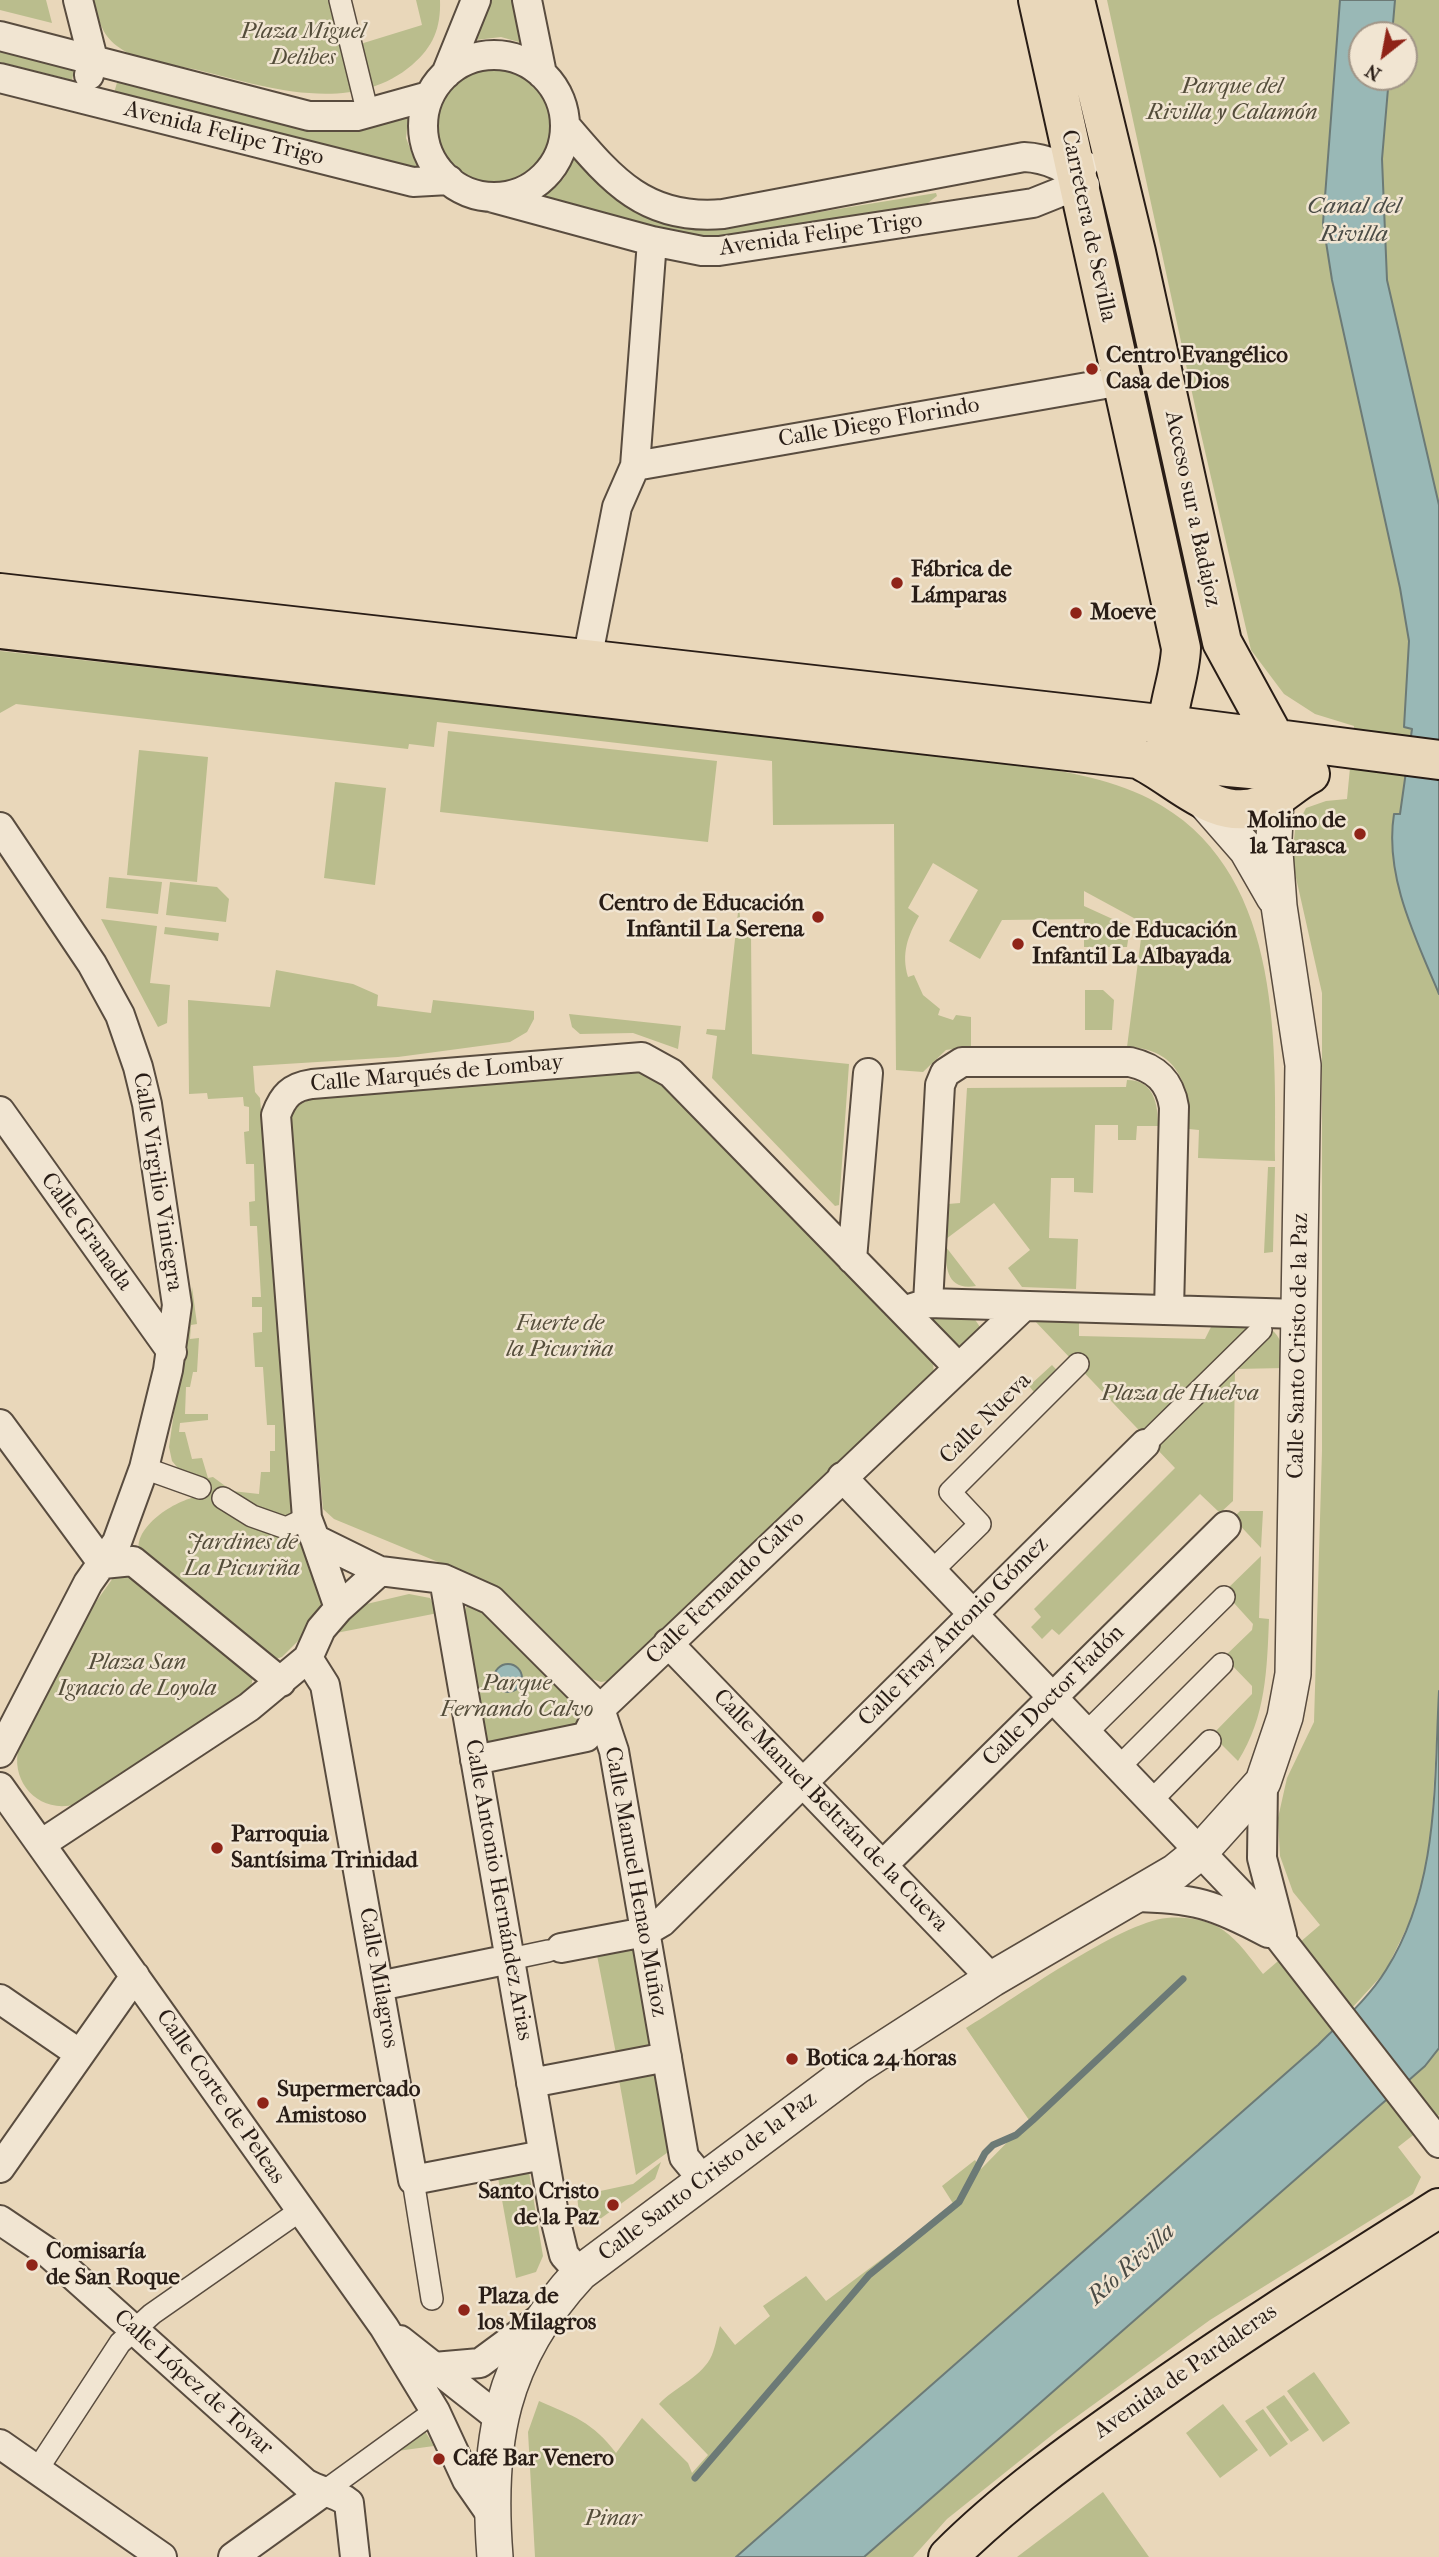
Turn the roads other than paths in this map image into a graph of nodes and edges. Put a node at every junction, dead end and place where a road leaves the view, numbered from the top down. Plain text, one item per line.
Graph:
1 (78, 0) edge
2 (340, 0) edge
3 (476, 0) edge
4 (527, 0) edge
5 (1038, 0) edge
6 (1076, 3) edge
7 (0, 36) edge
8 (93, 59) junction
9 (446, 74) junction
10 (542, 74) junction
11 (0, 78) edge
12 (429, 96) junction
13 (84, 99) junction
14 (368, 114) junction
15 (1063, 114) junction
16 (565, 125) junction
17 (1024, 157) junction
18 (1077, 177) junction
19 (449, 180) junction
20 (490, 197) junction
21 (1033, 203) junction
22 (1087, 223) junction
23 (652, 241) junction
24 (1136, 252) junction
25 (1122, 381) junction
26 (635, 466) junction
27 (0, 593) edge
28 (0, 629) edge
29 (587, 660) junction
30 (1253, 698) junction
31 (1158, 714) junction
32 (1154, 760) junction
33 (1439, 760) edge
34 (1306, 765) junction
35 (1439, 787) edge
36 (1205, 802) junction
37 (4, 840) edge
38 (1279, 906) junction
39 (868, 1073) dead end
40 (0, 1111) edge
41 (852, 1259) junction
42 (1024, 1306) junction
43 (915, 1307) junction
44 (1169, 1310) junction
45 (1299, 1314) junction
46 (1261, 1330) dead end
47 (172, 1352) junction
48 (1078, 1364) dead end
49 (958, 1367) junction
50 (0, 1424) edge
51 (1145, 1444) joint
52 (144, 1468) junction
53 (842, 1477) junction
54 (200, 1488) dead end
55 (223, 1498) dead end
56 (1226, 1526) dead end
57 (311, 1529) junction
58 (103, 1564) junction
59 (932, 1570) junction
60 (380, 1571) junction
61 (444, 1579) junction
62 (1224, 1597) dead end
63 (339, 1608) junction
64 (973, 1613) junction
65 (668, 1643) junction
66 (308, 1658) junction
67 (1222, 1664) dead end
68 (281, 1682) junction
69 (1053, 1697) junction
70 (600, 1709) junction
71 (1087, 1732) junction
72 (1210, 1741) dead end
73 (0, 1753) edge
74 (475, 1760) junction
75 (1120, 1766) junction
76 (803, 1782) junction
77 (1263, 1782) junction
78 (0, 1787) edge
79 (1152, 1800) junction
80 (41, 1844) junction
81 (1201, 1851) junction
82 (883, 1865) junction
83 (1132, 1898) junction
84 (645, 1932) junction
85 (1285, 1943) junction
86 (555, 1949) joint
87 (510, 1959) junction
88 (135, 1976) junction
89 (992, 1979) junction
90 (379, 1986) junction
91 (0, 1999) edge
92 (80, 2054) junction
93 (667, 2057) junction
94 (531, 2083) junction
95 (1439, 2143) edge
96 (544, 2155) junction
97 (0, 2168) edge
98 (413, 2180) junction
99 (704, 2181) junction
100 (1439, 2208) edge
101 (301, 2210) junction
102 (0, 2220) edge
103 (1439, 2233) edge
104 (580, 2273) junction
105 (432, 2299) dead end
106 (545, 2314) junction
107 (384, 2327) junction
108 (134, 2330) junction
109 (434, 2367) junction
110 (435, 2411) junction
111 (499, 2418) junction
112 (0, 2444) edge
113 (37, 2470) junction
114 (322, 2493) junction
115 (492, 2516) junction
116 (162, 2557) edge
117 (233, 2557) edge
118 (355, 2557) edge
119 (495, 2557) edge
120 (948, 2557) edge
121 (981, 2557) edge

1 - 8 street
2 - 14 street
3 - 9 street
4 - 10 street
5 - 15 main road, Carretera de Sevilla
6 - 18 street, Avenida Felipe Trigo
6 - 24 main road, Carretera de Sevilla
7 - 8 street, Avenida Felipe Trigo
8 - 13 street
8 - 14 street, Avenida Felipe Trigo
9 - 10 street
9 - 12 street
10 - 16 street
11 - 13 street, Avenida Felipe Trigo
12 - 14 street, Avenida Felipe Trigo
12 - 19 street
13 - 19 street, Avenida Felipe Trigo
15 - 17 street, Avenida Felipe Trigo
15 - 18 main road, Carretera de Sevilla
16 - 17 street, Avenida Felipe Trigo
16 - 20 street
17 - 18 street, Avenida Felipe Trigo
18 - 21 street, Avenida Felipe Trigo
18 - 22 main road, Carretera de Sevilla
18 - 24 street, Avenida Felipe Trigo
19 - 20 street
20 - 23 street, Avenida Felipe Trigo
21 - 22 street, Avenida Felipe Trigo
21 - 23 street, Avenida Felipe Trigo
22 - 25 main road, Carretera de Sevilla
23 - 26 street
24 - 30 main road, Acceso sur a Badajoz
25 - 26 street, Calle Diego Florindo
25 - 31 main road, Carretera de Sevilla
26 - 29 street
27 - 29 main road
28 - 32 main road
29 - 31 main road
30 - 31 main road
30 - 34 main road
31 - 32 main road
31 - 34 main road
32 - 34 main road
32 - 36 main road
33 - 34 main road
34 - 35 main road
34 - 36 main road
34 - 38 street, Calle Santo Cristo de la Paz
36 - 38 street
37 - 47 street, Calle Virgilio Viniegra
38 - 45 street, Calle Santo Cristo de la Paz
39 - 41 street
40 - 47 street, Calle Granada
41 - 43 street
41 - 57 street, Calle Marqués de Lombay
42 - 43 street
42 - 44 street
42 - 49 street, Calle Fernando Calvo
43 - 44 street
43 - 49 street
44 - 45 street
45 - 77 street, Calle Santo Cristo de la Paz
46 - 51 street, Calle Fray Antonio Gómez
47 - 52 street, Calle Virgilio Viniegra
48 - 59 street, Calle Nueva
49 - 53 street, Calle Fernando Calvo
50 - 58 street
51 - 64 street, Calle Fray Antonio Gómez
52 - 54 street
52 - 58 street, Calle Virgilio Viniegra
53 - 59 street
53 - 65 street, Calle Fernando Calvo
55 - 57 street
56 - 69 street, Calle Doctor Fadón
57 - 60 street
57 - 63 street, Calle Marqués de Lombay
58 - 68 street
58 - 73 street
59 - 64 street
60 - 61 street
60 - 63 street
61 - 70 street
61 - 74 street, Calle Antonio Hernández Arias
62 - 71 street
63 - 66 street
64 - 69 street
64 - 76 street, Calle Fray Antonio Gómez
65 - 70 street, Calle Fernando Calvo
65 - 76 street, Calle Manuel Beltrán de la Cueva
66 - 68 street
66 - 90 street, Calle Milagros
67 - 75 street
68 - 80 street
69 - 71 street
69 - 82 street, Calle Doctor Fadón
70 - 74 street, Calle Fernando Calvo
70 - 84 street, Calle Manuel Henao Muñoz
71 - 75 street
72 - 79 street
74 - 87 street, Calle Antonio Hernández Arias
75 - 79 street
76 - 82 street, Calle Manuel Beltrán de la Cueva
76 - 84 street, Calle Fray Antonio Gómez
77 - 81 street, Calle Santo Cristo de la Paz
77 - 85 street, Calle Santo Cristo de la Paz
78 - 80 street, Calle Corte de Peleas
79 - 81 street
80 - 88 street, Calle Corte de Peleas
81 - 83 street, Calle Santo Cristo de la Paz
81 - 85 street, Calle Santo Cristo de la Paz
82 - 89 street, Calle Manuel Beltrán de la Cueva
83 - 85 street, Calle Santo Cristo de la Paz
83 - 89 street, Calle Santo Cristo de la Paz
84 - 86 street
84 - 93 street, Calle Manuel Henao Muñoz
85 - 95 street, Calle Santo Cristo de la Paz
86 - 87 street
87 - 90 street
87 - 94 street, Calle Antonio Hernández Arias
88 - 92 street
88 - 101 street, Calle Corte de Peleas
89 - 99 street, Calle Santo Cristo de la Paz
90 - 98 street, Calle Milagros
91 - 92 street
92 - 97 street
93 - 94 street
93 - 99 street, Calle Manuel Henao Muñoz
94 - 96 street, Calle Antonio Hernández Arias
96 - 98 street
96 - 104 street, Calle Antonio Hernández Arias
98 - 105 street
99 - 104 street, Calle Santo Cristo de la Paz
100 - 120 main road, Avenida de Pardaleras
101 - 107 street, Calle Corte de Peleas
101 - 108 street
102 - 108 street, Calle López de Tovar
103 - 121 main road, Avenida de Pardaleras
104 - 106 street, Calle Santo Cristo de la Paz
106 - 109 street, Calle Santo Cristo de la Paz
106 - 111 street, Calle Santo Cristo de la Paz
107 - 109 street
107 - 110 street, Calle Corte de Peleas
108 - 113 street
108 - 114 street, Calle López de Tovar
109 - 111 street
110 - 111 street
110 - 114 street
110 - 115 street, Calle Corte de Peleas
111 - 115 street, Calle Santo Cristo de la Paz
112 - 113 street
113 - 116 street
114 - 117 street
114 - 118 street, Calle López de Tovar
115 - 119 street, Calle Santo Cristo de la Paz

